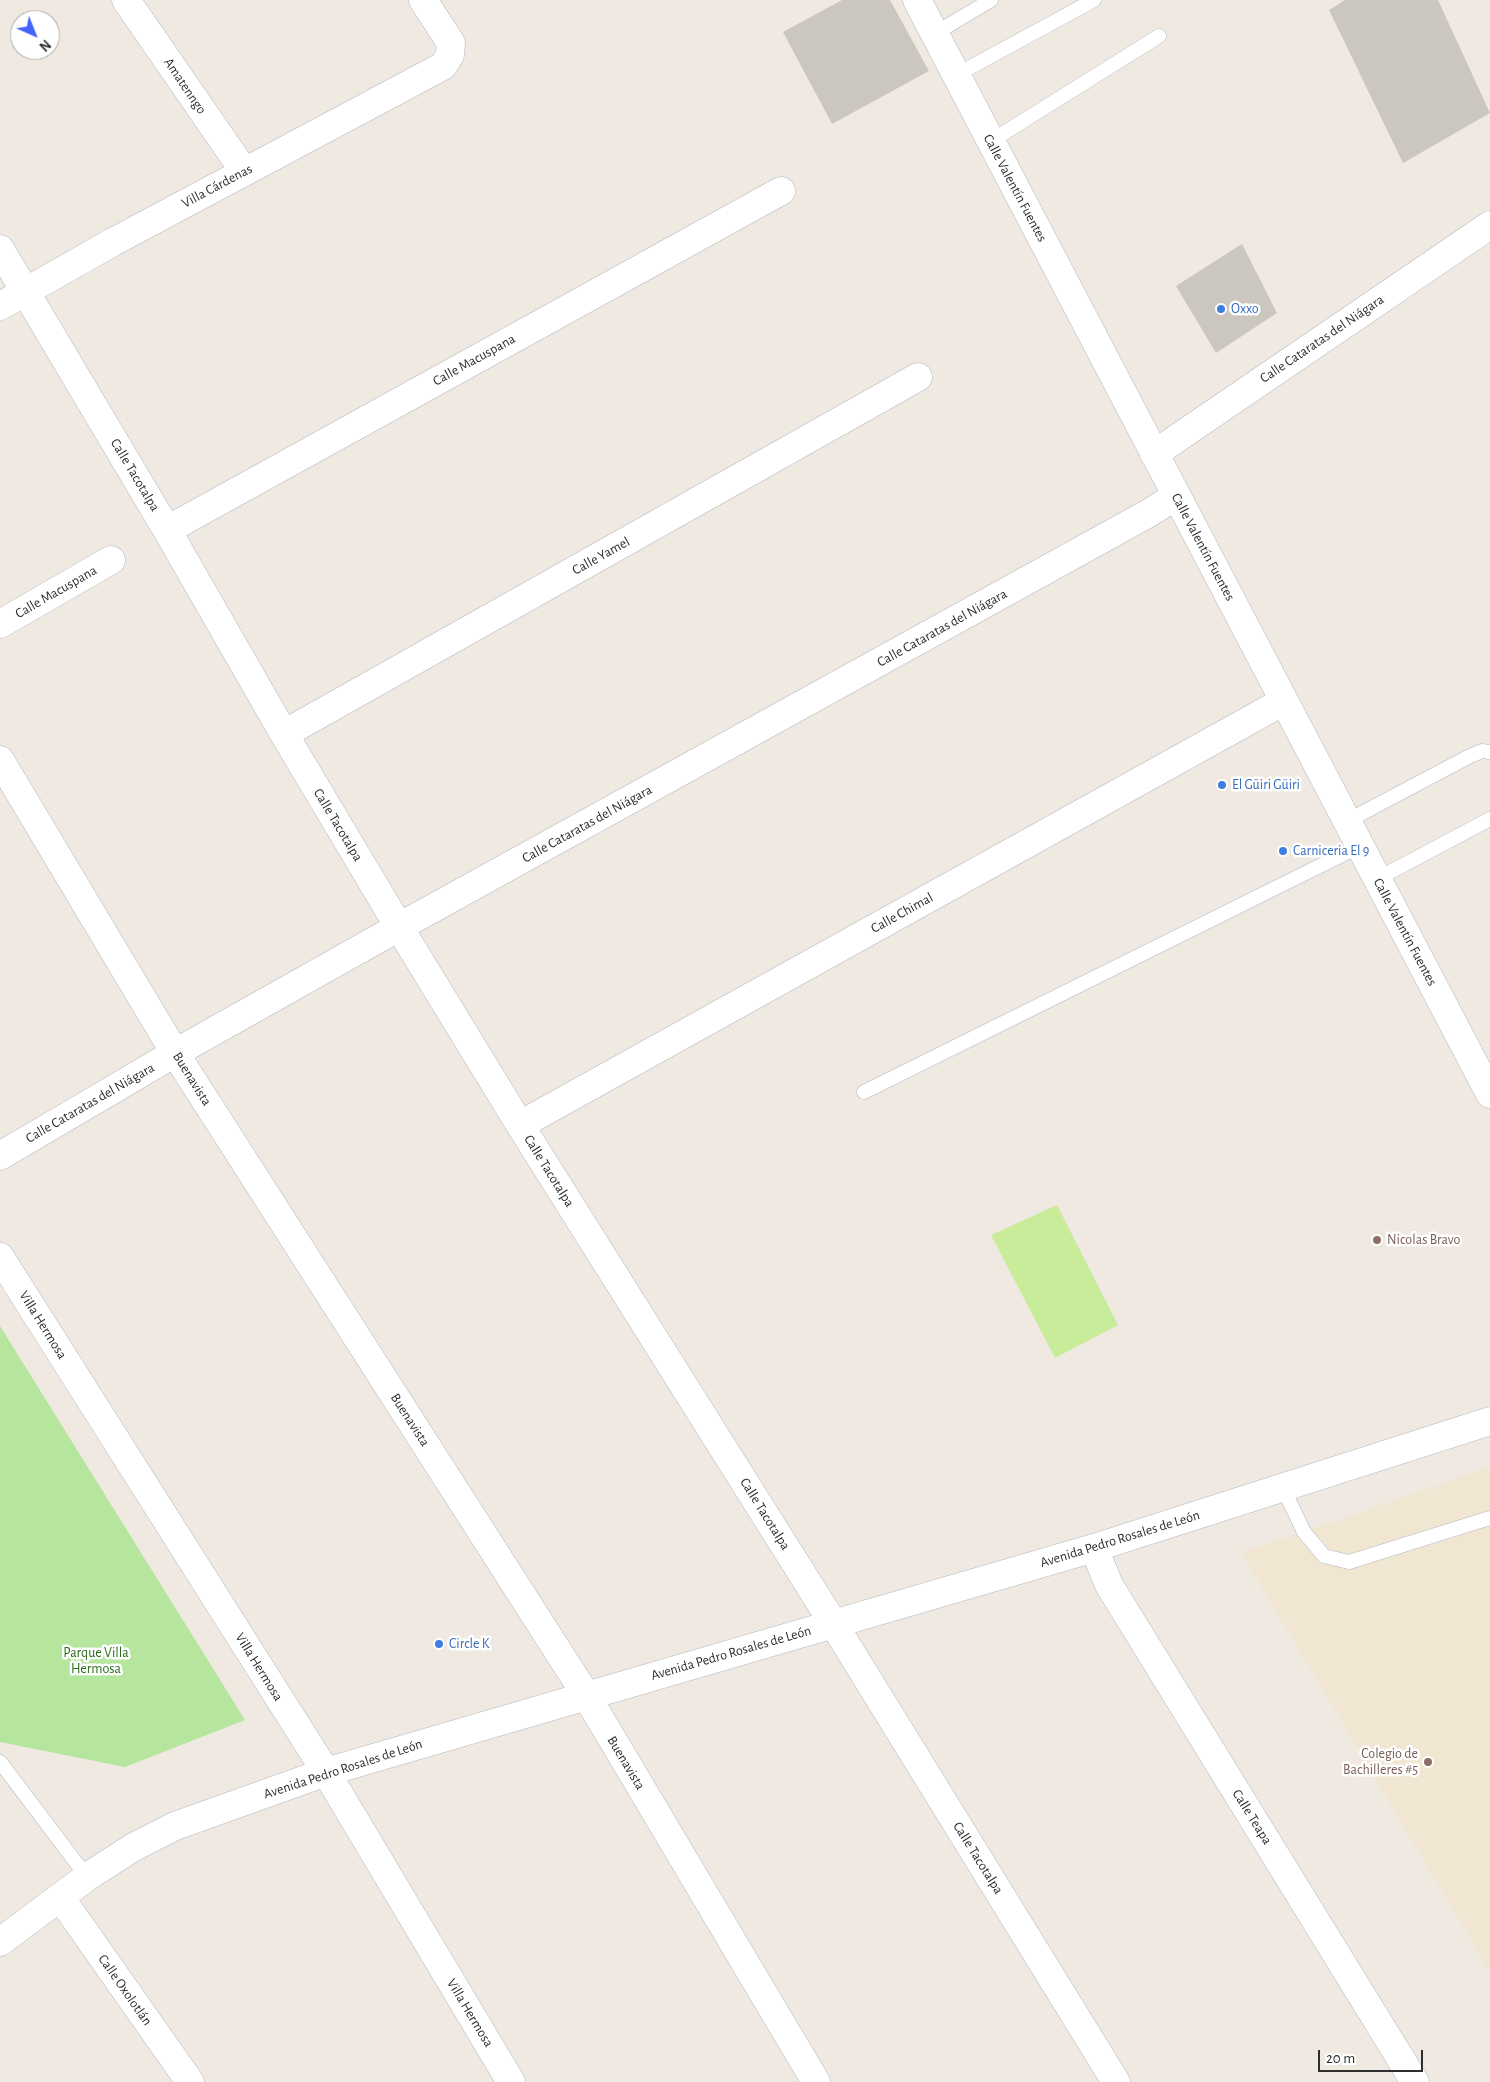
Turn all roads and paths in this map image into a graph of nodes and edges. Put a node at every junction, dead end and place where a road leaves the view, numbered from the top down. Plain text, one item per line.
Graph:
1 (126, 0) edge
2 (423, 0) edge
3 (917, 0) edge
4 (991, 0) edge
5 (1094, 0) edge
6 (934, 34) junction
7 (1159, 36) dead end
8 (956, 76) junction
9 (990, 141) junction
10 (244, 171) junction
11 (781, 191) dead end
12 (1490, 225) edge
13 (0, 249) edge
14 (25, 292) junction
15 (0, 306) edge
16 (918, 377) dead end
17 (1154, 454) junction
18 (1176, 496) junction
19 (168, 530) junction
20 (111, 560) dead end
21 (0, 624) edge
22 (1284, 702) junction
23 (284, 734) junction
24 (1490, 752) edge
25 (0, 760) edge
26 (1490, 819) edge
27 (1347, 821) junction
28 (1360, 846) junction
29 (1377, 879) junction
30 (399, 927) junction
31 (176, 1053) junction
32 (864, 1092) dead end
33 (1490, 1094) edge
34 (520, 1125) junction
35 (0, 1156) edge
36 (0, 1257) edge
37 (1490, 1421) edge
38 (1283, 1488) junction
39 (1490, 1518) edge
40 (1094, 1548) junction
41 (834, 1623) junction
42 (586, 1695) junction
43 (0, 1762) edge
44 (326, 1772) junction
45 (87, 1877) junction
46 (60, 1897) junction
47 (0, 1942) edge
48 (190, 2082) edge
49 (511, 2082) edge
50 (816, 2082) edge
51 (1116, 2082) edge
52 (1415, 2082) edge

1 - 10 street, Amatenngo
2 - 10 street, Villa Cárdenas
3 - 6 street, Calle Valentín Fuentes
4 - 6 lane
5 - 8 lane
6 - 8 street, Calle Valentín Fuentes
7 - 9 lane
8 - 9 street, Calle Valentín Fuentes
9 - 17 street, Calle Valentín Fuentes
10 - 14 street, Villa Cárdenas
11 - 19 street, Calle Macuspana
12 - 17 street, Calle Cataratas del Niágara
13 - 14 street, Calle Tacotalpa
14 - 15 street, Villa Cárdenas
14 - 19 street, Calle Tacotalpa
16 - 23 street, Calle Yamel
17 - 18 street, Calle Valentín Fuentes
18 - 22 street, Calle Valentín Fuentes
18 - 30 street, Calle Cataratas del Niágara
19 - 23 street, Calle Tacotalpa
20 - 21 street, Calle Macuspana
22 - 27 street, Calle Valentín Fuentes
22 - 34 street, Calle Chimal
23 - 30 street, Calle Tacotalpa
24 - 27 lane
25 - 31 street, Buenavista
26 - 29 lane
27 - 28 street, Calle Valentín Fuentes
28 - 29 street, Calle Valentín Fuentes
28 - 32 lane
29 - 33 street, Calle Valentín Fuentes
30 - 31 street, Calle Cataratas del Niágara
30 - 34 street, Calle Tacotalpa
31 - 35 street, Calle Cataratas del Niágara
31 - 42 street, Buenavista
34 - 41 street, Calle Tacotalpa
36 - 44 street, Villa Hermosa
37 - 38 street, Avenida Pedro Rosales de León
38 - 39 lane
38 - 40 street, Avenida Pedro Rosales de León
40 - 41 street, Avenida Pedro Rosales de León
40 - 52 street, Calle Teapa
41 - 42 street, Avenida Pedro Rosales de León
41 - 51 street, Calle Tacotalpa
42 - 44 street, Avenida Pedro Rosales de León
42 - 50 street, Buenavista
43 - 45 lane
44 - 45 street, Avenida Pedro Rosales de León
44 - 49 street, Villa Hermosa
45 - 46 street, Avenida Pedro Rosales de León
46 - 47 street, Avenida Pedro Rosales de León
46 - 48 street, Calle Oxolotlán

